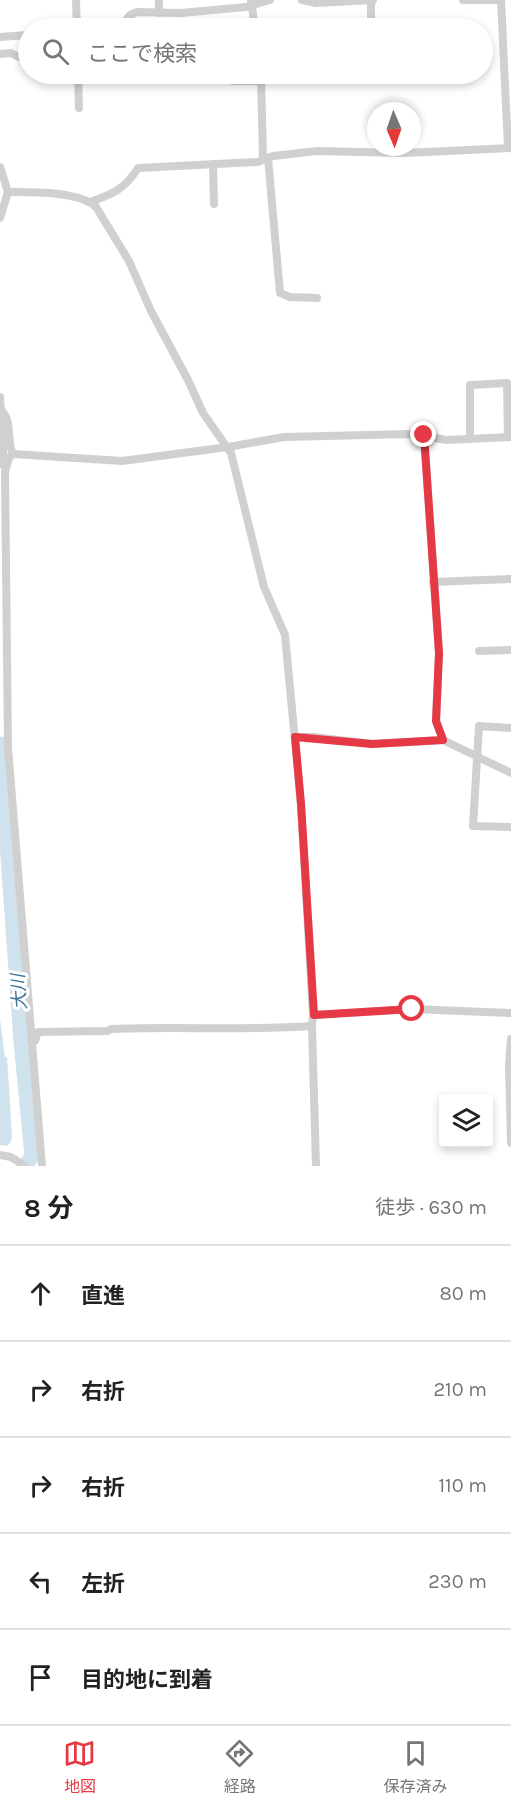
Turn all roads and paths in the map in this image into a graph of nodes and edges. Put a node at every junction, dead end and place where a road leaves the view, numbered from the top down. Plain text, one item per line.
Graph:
1 (76, 0) edge
2 (159, 0) edge
3 (270, 0) edge
4 (302, 0) edge
5 (372, 0) edge
6 (463, 0) edge
7 (500, 0) edge
8 (252, 3) edge
9 (159, 13) junction
10 (77, 18) edge
11 (130, 18) edge
12 (254, 18) edge
13 (371, 18) edge
14 (18, 36) edge
15 (0, 38) edge
16 (0, 54) edge
17 (18, 56) edge
18 (78, 84) edge
19 (261, 84) edge
20 (79, 108) dead end
21 (509, 148) edge
22 (265, 159) junction
23 (213, 164) junction
24 (0, 168) edge
25 (8, 192) junction
26 (90, 202) junction
27 (214, 204) dead end
28 (0, 218) edge
29 (317, 298) dead end
30 (0, 399) edge
31 (1, 410) edge
32 (424, 435) junction
33 (510, 437) edge
34 (470, 439) junction
35 (228, 447) junction
36 (14, 454) junction
37 (4, 472) junction
38 (511, 579) edge
39 (433, 582) junction
40 (511, 650) edge
41 (479, 651) dead end
42 (511, 728) edge
43 (295, 737) junction
44 (443, 740) junction
45 (476, 755) junction
46 (511, 773) edge
47 (511, 827) edge
48 (511, 1013) edge
49 (314, 1015) junction
50 (312, 1026) junction
51 (511, 1039) edge
52 (31, 1041) junction
53 (511, 1143) edge
54 (0, 1155) edge
55 (25, 1166) edge
56 (42, 1166) edge
57 (316, 1166) edge

1 - 10 street
2 - 9 street
3 - 8 street
4 - 5 street
5 - 13 street
6 - 7 street
7 - 21 street
8 - 9 street
8 - 12 street
9 - 11 street
14 - 15 street
16 - 17 street
18 - 20 street
19 - 22 street
21 - 22 street
22 - 23 street
22 - 29 street
23 - 26 street
23 - 27 street
24 - 25 street
25 - 26 street
25 - 28 street
26 - 35 street
30 - 31 street
31 - 36 street
31 - 37 street
32 - 34 street
32 - 35 street
32 - 39 street
33 - 34 street
33 - 34 street
35 - 36 street
35 - 43 street
36 - 37 street
37 - 52 street
38 - 39 street
39 - 44 street
40 - 41 street
42 - 45 street
43 - 44 street
43 - 49 street
44 - 45 street
45 - 46 street
45 - 47 street
48 - 49 street
49 - 50 street
50 - 52 street
50 - 57 street
51 - 53 street
52 - 56 street
54 - 55 street

